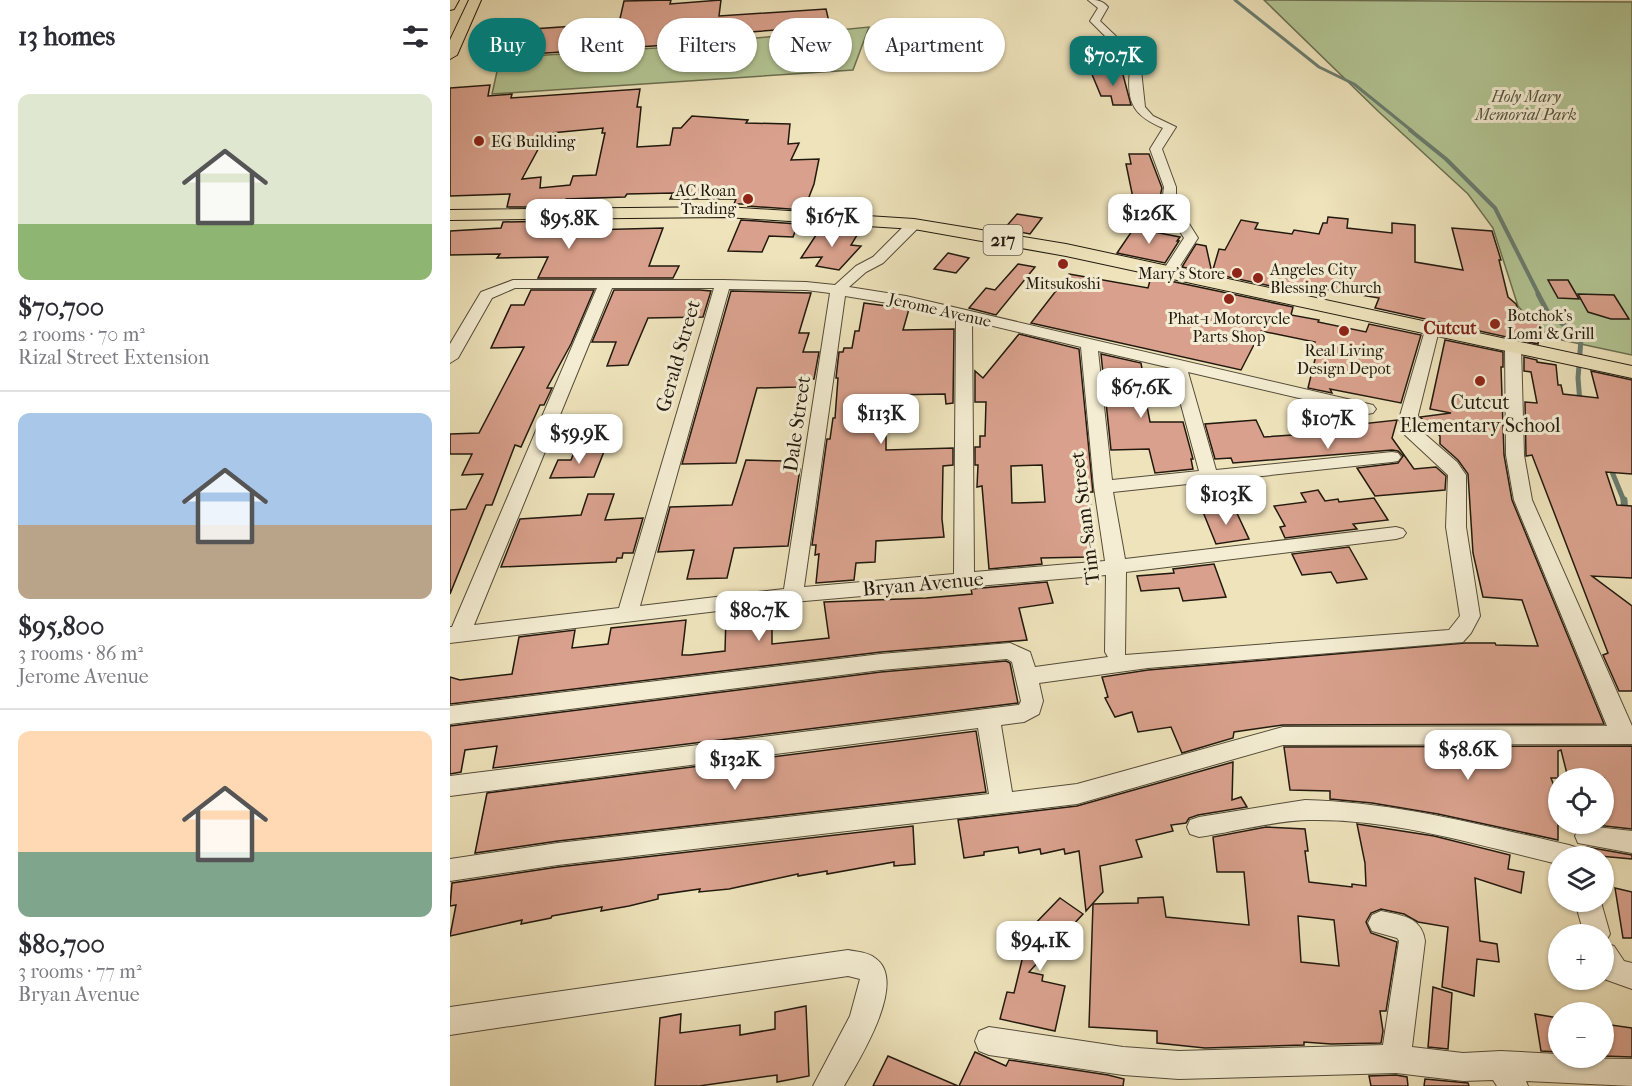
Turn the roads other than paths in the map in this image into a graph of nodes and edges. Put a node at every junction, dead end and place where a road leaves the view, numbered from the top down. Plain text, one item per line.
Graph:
1 (453, 0) edge
2 (464, 0) edge
3 (475, 0) edge
4 (1093, 0) edge
5 (450, 6) edge
6 (450, 31) edge
7 (450, 55) edge
8 (450, 215) edge
9 (898, 230) junction
10 (1169, 272) junction
11 (723, 284) junction
12 (606, 285) junction
13 (838, 290) junction
14 (964, 316) junction
15 (1431, 330) junction
16 (1089, 344) junction
17 (1513, 347) junction
18 (450, 358) edge
19 (1178, 364) junction
20 (1632, 372) edge
21 (1367, 409) dead end
22 (1392, 456) dead end
23 (1209, 476) junction
24 (1103, 487) junction
25 (1396, 533) dead end
26 (1116, 567) junction
27 (964, 580) junction
28 (794, 595) junction
29 (628, 613) junction
30 (455, 635) edge
31 (1116, 652) dead end
32 (1028, 676) junction
33 (450, 715) edge
34 (988, 717) junction
35 (1627, 735) edge
36 (450, 786) edge
37 (1002, 802) junction
38 (1199, 827) dead end
39 (1587, 836) dead end
40 (1632, 842) edge
41 (1548, 851) edge
42 (450, 870) edge
43 (1381, 923) dead end
44 (1614, 972) edge
45 (1632, 976) edge
46 (450, 1021) edge
47 (989, 1041) dead end
48 (1396, 1059) junction
49 (1632, 1073) edge
50 (1507, 1075) edge
51 (828, 1086) edge

1 - 5 main road
2 - 6 main road
3 - 7 main road
4 - 10 street
8 - 9 main road, 217
9 - 10 main road, 217
9 - 13 street
10 - 15 main road, 217
11 - 12 street, Jerome Avenue
11 - 13 street, Jerome Avenue
11 - 29 street, Gerald Street
12 - 18 street, Jerome Avenue
12 - 30 street
13 - 14 street, Jerome Avenue
13 - 28 street, Dale Street
14 - 16 street, Jerome Avenue
14 - 27 street
15 - 17 main road, 217
15 - 32 street
16 - 19 street, Jerome Avenue
16 - 24 street, Tim-Sam Street
17 - 20 main road, 217
17 - 35 street
19 - 21 street, Jerome Avenue
19 - 23 street
22 - 23 street
23 - 24 street
24 - 26 street, Tim-Sam Street
25 - 26 street, Bryan Avenue
26 - 27 street, Bryan Avenue
26 - 31 street, Tim-Sam Street
27 - 28 street, Bryan Avenue
28 - 29 street, Bryan Avenue
29 - 30 street, Bryan Avenue
32 - 33 street
32 - 34 street
34 - 36 street
34 - 37 street
35 - 37 street
37 - 42 street
38 - 41 street
39 - 40 street
43 - 48 street
44 - 45 street
46 - 51 street
47 - 48 street
48 - 50 street
49 - 50 street

